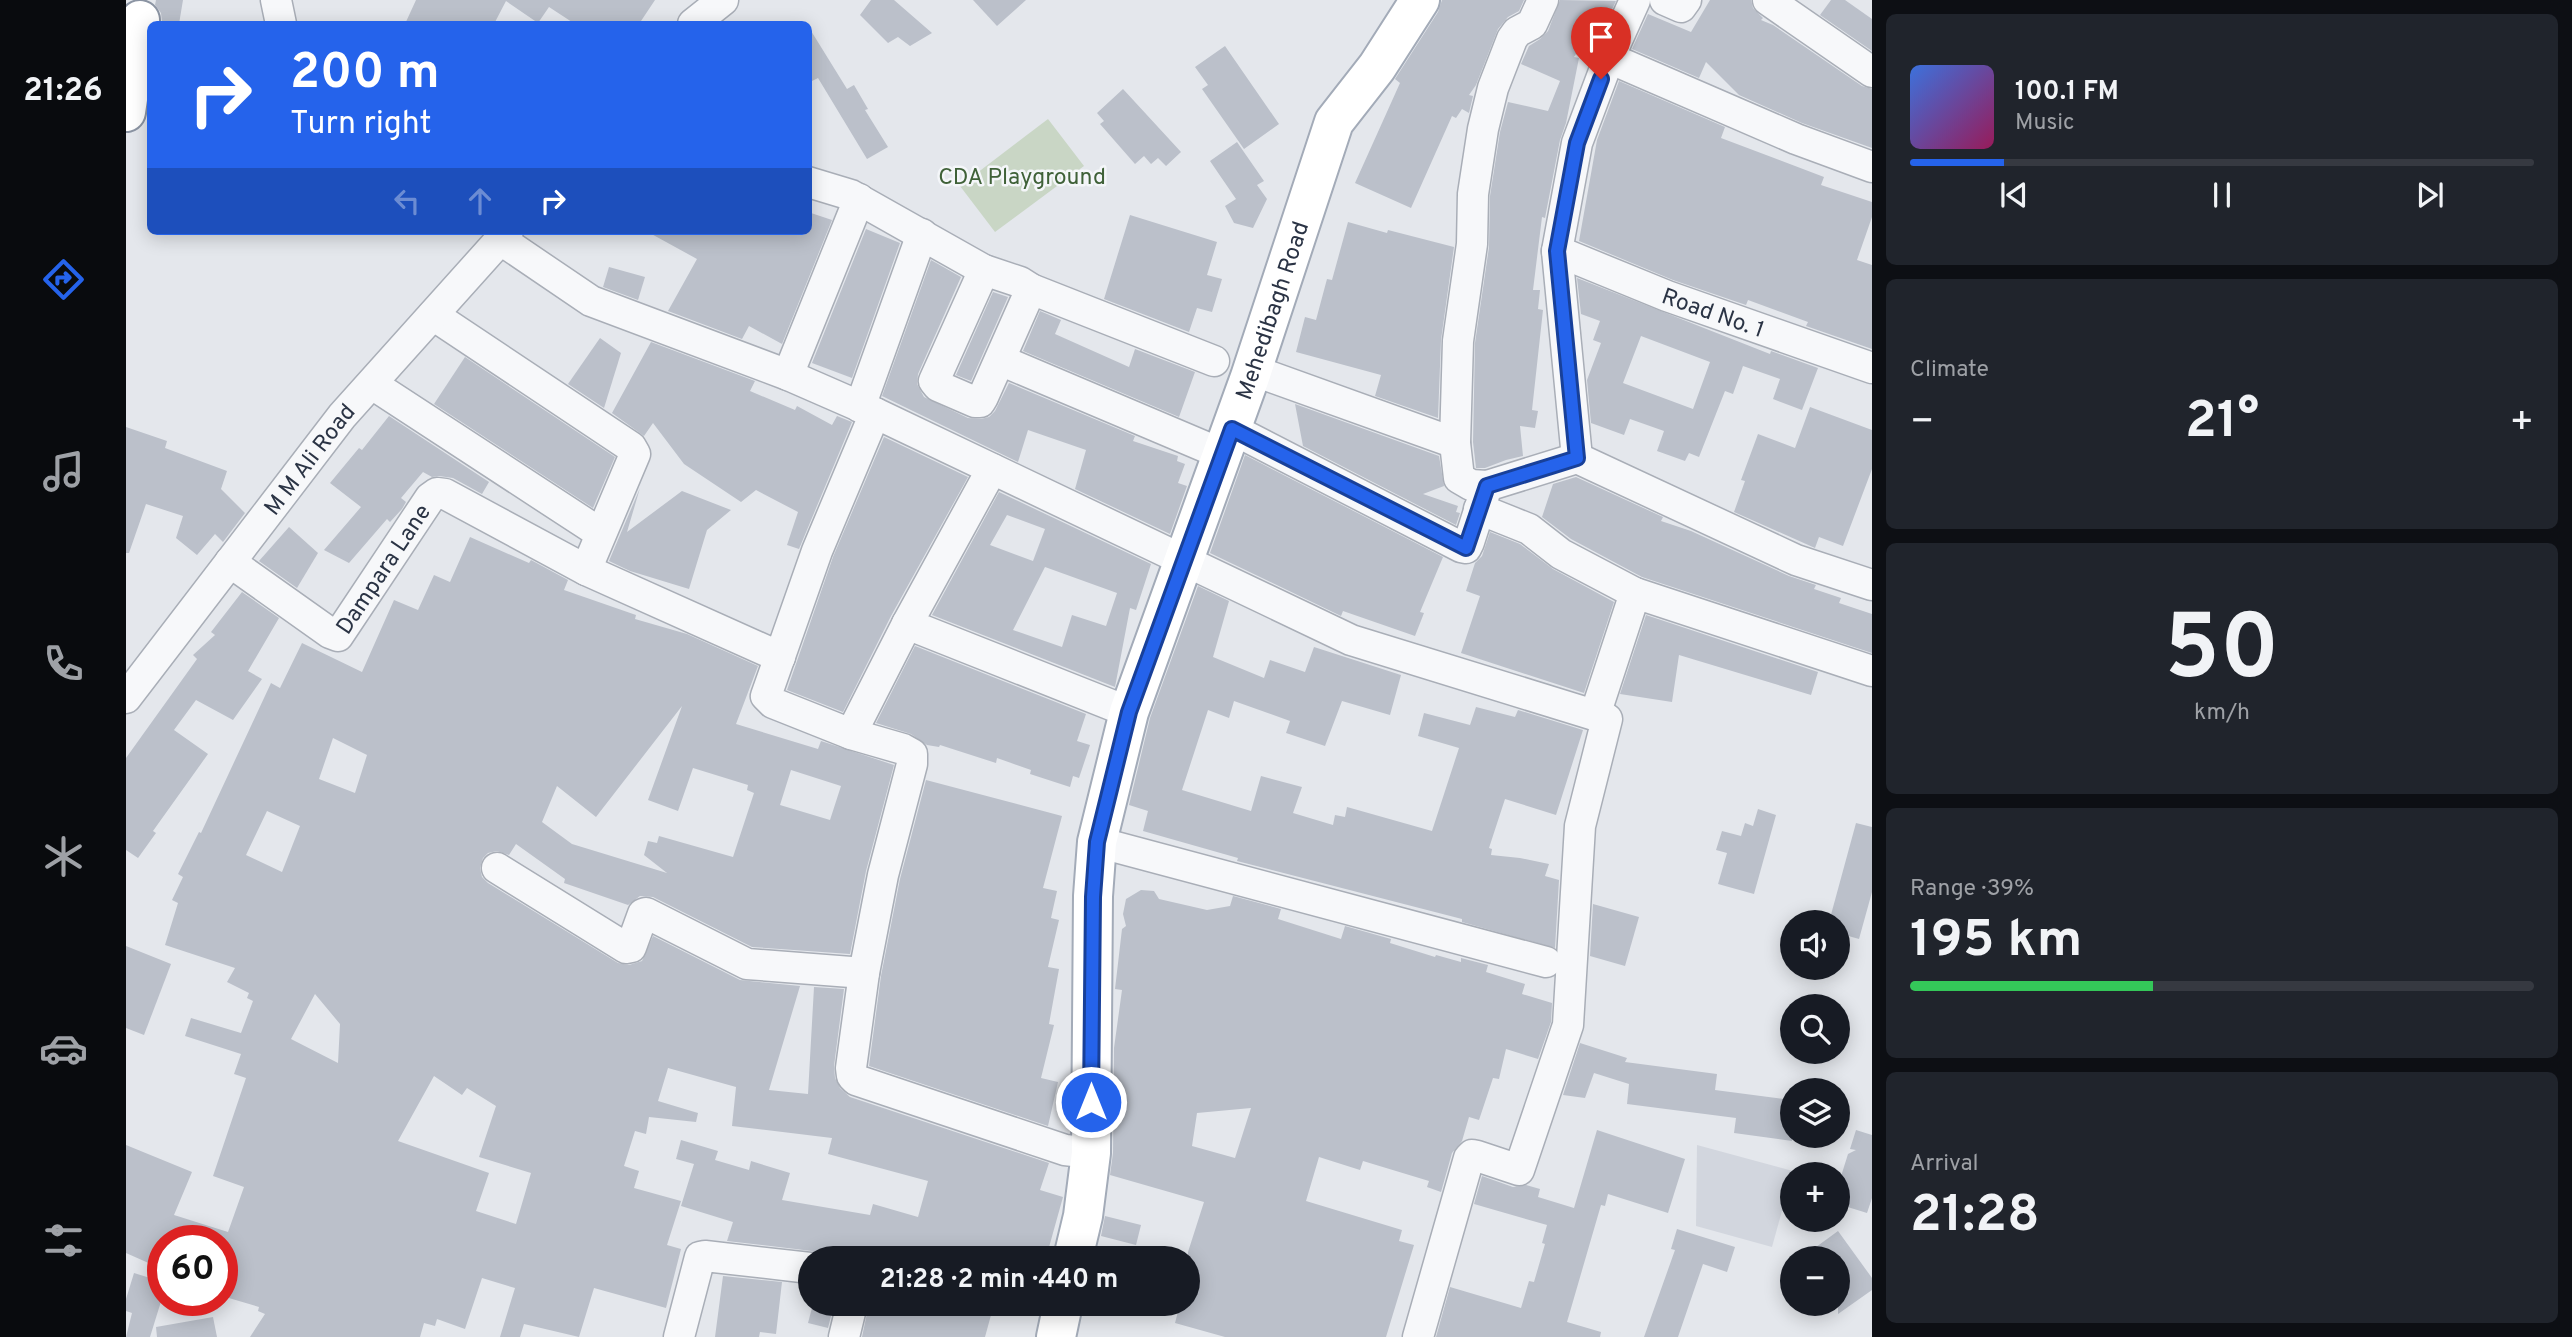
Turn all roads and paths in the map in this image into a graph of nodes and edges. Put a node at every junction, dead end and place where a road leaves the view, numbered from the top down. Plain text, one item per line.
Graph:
1 (276, 0) edge
2 (723, 0) edge
3 (1392, 0) edge
4 (1420, 0) edge
5 (1543, 0) edge
6 (1635, 0) edge
7 (1665, 0) edge
8 (1686, 0) edge
9 (1768, 0) edge
10 (132, 12) edge
11 (280, 21) edge
12 (697, 21) edge
13 (1609, 58) junction
14 (1872, 72) edge
15 (126, 112) edge
16 (1334, 122) junction
17 (1872, 167) edge
18 (812, 183) edge
19 (859, 199) junction
20 (922, 234) junction
21 (504, 235) edge
22 (1557, 251) junction
23 (984, 270) junction
24 (1031, 289) junction
25 (433, 316) junction
26 (1000, 360) junction
27 (1214, 361) dead end
28 (1872, 368) edge
29 (1252, 370) junction
30 (788, 374) junction
31 (372, 384) junction
32 (867, 410) junction
33 (1227, 442) junction
34 (1455, 443) junction
35 (1577, 458) junction
36 (992, 468) junction
37 (1483, 498) junction
38 (600, 533) junction
39 (1184, 560) junction
40 (230, 562) junction
41 (586, 570) junction
42 (1872, 585) edge
43 (1635, 593) junction
44 (907, 624) junction
45 (780, 657) junction
46 (1872, 671) edge
47 (126, 698) edge
48 (1129, 712) junction
49 (1595, 715) junction
50 (851, 733) junction
51 (1097, 842) junction
52 (497, 869) dead end
53 (1546, 962) dead end
54 (864, 973) junction
55 (1091, 1153) junction
56 (1076, 1246) edge
57 (798, 1267) edge
58 (849, 1316) edge
59 (1060, 1316) edge
60 (679, 1337) edge
61 (844, 1337) edge
62 (1056, 1337) edge
63 (1418, 1337) edge

1 - 11 street
2 - 12 street
3 - 16 main road
4 - 16 main road, Mehedibagh Road
5 - 34 street
6 - 13 street
7 - 8 street
9 - 14 street
10 - 15 main road
13 - 17 street
13 - 22 street
16 - 29 main road, Mehedibagh Road
18 - 19 street
19 - 20 street
19 - 30 street
20 - 23 street
20 - 32 street
21 - 25 street, M M Ali Road
21 - 30 street
22 - 28 street, Road No. 1
22 - 35 street
23 - 24 street
23 - 26 street
24 - 26 street
24 - 27 street
25 - 31 street, M M Ali Road
25 - 38 street
26 - 33 street
29 - 33 main road, Mehedibagh Road
29 - 34 street
30 - 32 street
31 - 38 street
31 - 40 street, M M Ali Road
32 - 36 street
32 - 45 street
33 - 37 street
33 - 39 main road, Mehedibagh Road
34 - 37 street
35 - 37 street
35 - 42 street
36 - 39 street
36 - 44 street
37 - 43 street
38 - 41 street
39 - 48 main road, Mehedibagh Road
39 - 49 street
40 - 41 street, Dampara Lane
40 - 47 street, M M Ali Road
41 - 45 street
43 - 46 street
43 - 49 street
44 - 48 street
44 - 50 street
45 - 50 street
48 - 51 main road, Mehedibagh Road
49 - 63 street
50 - 54 street
51 - 53 street
51 - 55 main road, Mehedibagh Road
52 - 54 street
54 - 55 street
55 - 56 main road, Mehedibagh Road
57 - 60 street
58 - 61 street
59 - 62 main road

